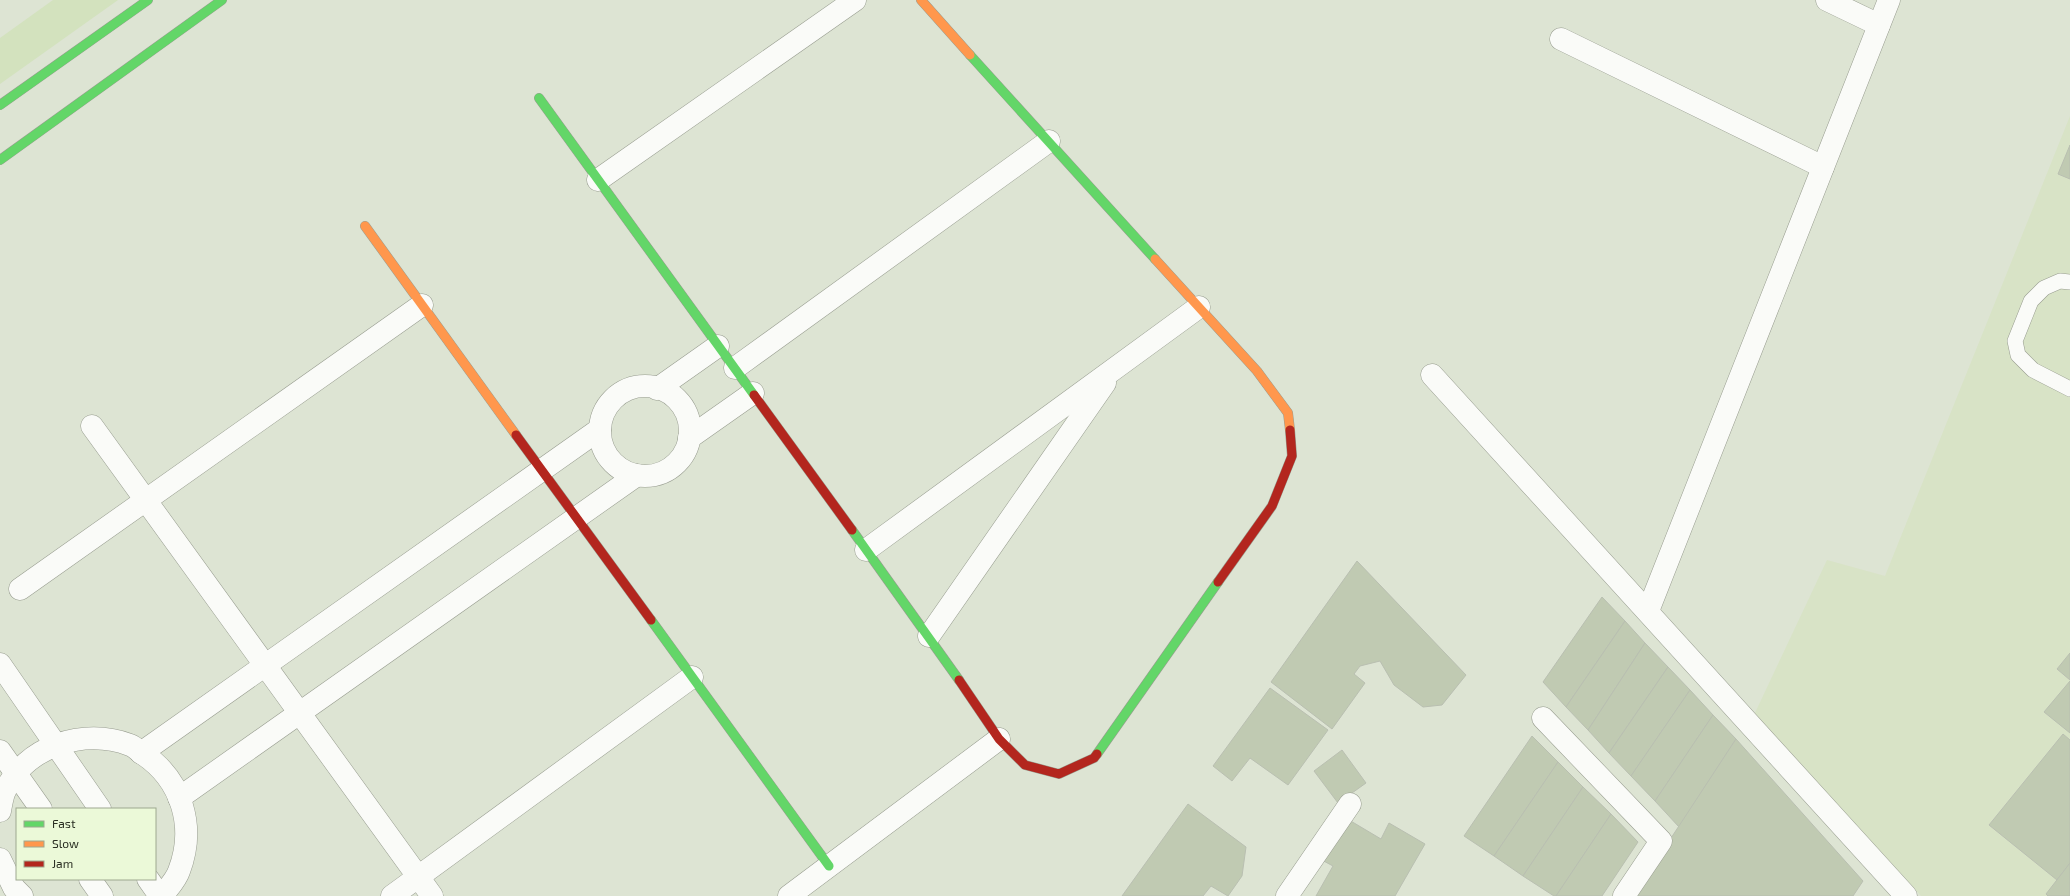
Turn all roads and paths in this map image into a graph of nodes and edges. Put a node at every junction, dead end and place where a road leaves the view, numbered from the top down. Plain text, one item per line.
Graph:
1 (148, 0) edge
2 (222, 0) edge
3 (855, 0) edge
4 (921, 0) edge
5 (1827, 0) edge
6 (1889, 0) edge
7 (1879, 25) junction
8 (1561, 39) dead end
9 (539, 98) dead end
10 (0, 105) edge
11 (1049, 141) junction
12 (0, 160) edge
13 (1823, 167) junction
14 (598, 180) junction
15 (365, 226) dead end
16 (2070, 282) edge
17 (422, 305) junction
18 (1199, 307) junction
19 (718, 346) junction
20 (734, 368) junction
21 (1114, 370) junction
22 (1432, 375) dead end
23 (657, 388) junction
24 (2070, 389) edge
25 (753, 393) junction
26 (92, 426) dead end
27 (600, 429) junction
28 (689, 438) junction
29 (542, 470) junction
30 (637, 475) junction
31 (146, 500) junction
32 (577, 518) junction
33 (866, 550) junction
34 (20, 589) dead end
35 (1648, 611) junction
36 (929, 636) junction
37 (0, 664) edge
38 (266, 665) junction
39 (692, 677) junction
40 (300, 714) junction
41 (1543, 718) dead end
42 (999, 739) junction
43 (56, 746) junction
44 (0, 751) edge
45 (141, 753) junction
46 (17, 774) junction
47 (179, 798) junction
48 (1350, 804) dead end
49 (40, 808) edge
50 (99, 808) edge
51 (0, 811) edge
52 (0, 861) edge
53 (829, 866) junction
54 (418, 877) junction
55 (91, 880) edge
56 (149, 880) edge
57 (22, 896) edge
58 (102, 896) edge
59 (161, 896) edge
60 (392, 896) edge
61 (432, 896) edge
62 (789, 896) edge
63 (1287, 896) edge
64 (1624, 896) edge
65 (1906, 896) edge

1 - 10 street
2 - 12 street
3 - 14 street
4 - 11 street
5 - 7 street
6 - 7 street
7 - 13 street
8 - 13 street
9 - 14 street
11 - 18 street
11 - 20 street
13 - 35 street
14 - 19 street
15 - 17 street
16 - 24 lane
17 - 29 street
17 - 31 street
18 - 21 street
18 - 42 street
19 - 20 street
19 - 23 street
20 - 25 street
21 - 33 street
21 - 36 street
22 - 35 street
23 - 27 street
23 - 28 street
25 - 28 street
25 - 33 street
26 - 31 street
27 - 29 street
27 - 30 street
28 - 30 street
29 - 32 street
29 - 38 street
30 - 32 street
31 - 34 street
31 - 38 street
32 - 39 street
32 - 40 street
33 - 36 street
35 - 65 street
36 - 42 street
37 - 43 street
38 - 40 street
38 - 45 street
39 - 53 street
39 - 54 street
40 - 47 street
40 - 54 street
41 - 64 street
42 - 53 street
43 - 45 street
43 - 46 street
43 - 50 street
44 - 46 street
45 - 47 street
46 - 49 street
46 - 51 street
47 - 59 street
48 - 63 street
52 - 57 street
53 - 62 street
54 - 60 street
54 - 61 street
55 - 58 street
56 - 59 street

